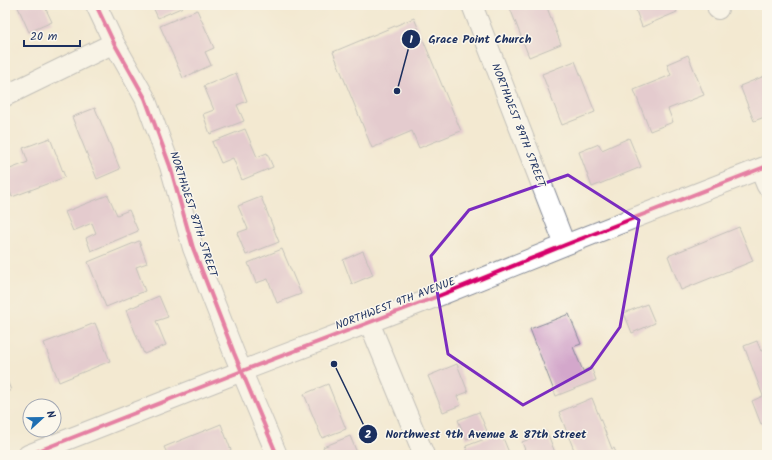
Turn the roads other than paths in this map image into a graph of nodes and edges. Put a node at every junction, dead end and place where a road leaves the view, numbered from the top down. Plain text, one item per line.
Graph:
1 (96, 5) edge
2 (472, 5) edge
3 (114, 43) junction
4 (5, 96) edge
5 (765, 174) edge
6 (565, 245) junction
7 (369, 322) junction
8 (242, 371) junction
9 (28, 455) edge
10 (277, 455) edge
11 (424, 455) edge

1 - 3 street, NORTHWEST 87TH STREET
2 - 6 street, NORTHWEST 89TH STREET
3 - 4 street
3 - 8 street, NORTHWEST 87TH STREET
5 - 6 street, NORTHWEST 9TH AVENUE
6 - 7 street, NORTHWEST 9TH AVENUE
7 - 8 street, NORTHWEST 9TH AVENUE
7 - 11 street
8 - 9 street, NORTHWEST 9TH AVENUE
8 - 10 street, NORTHWEST 87TH STREET

